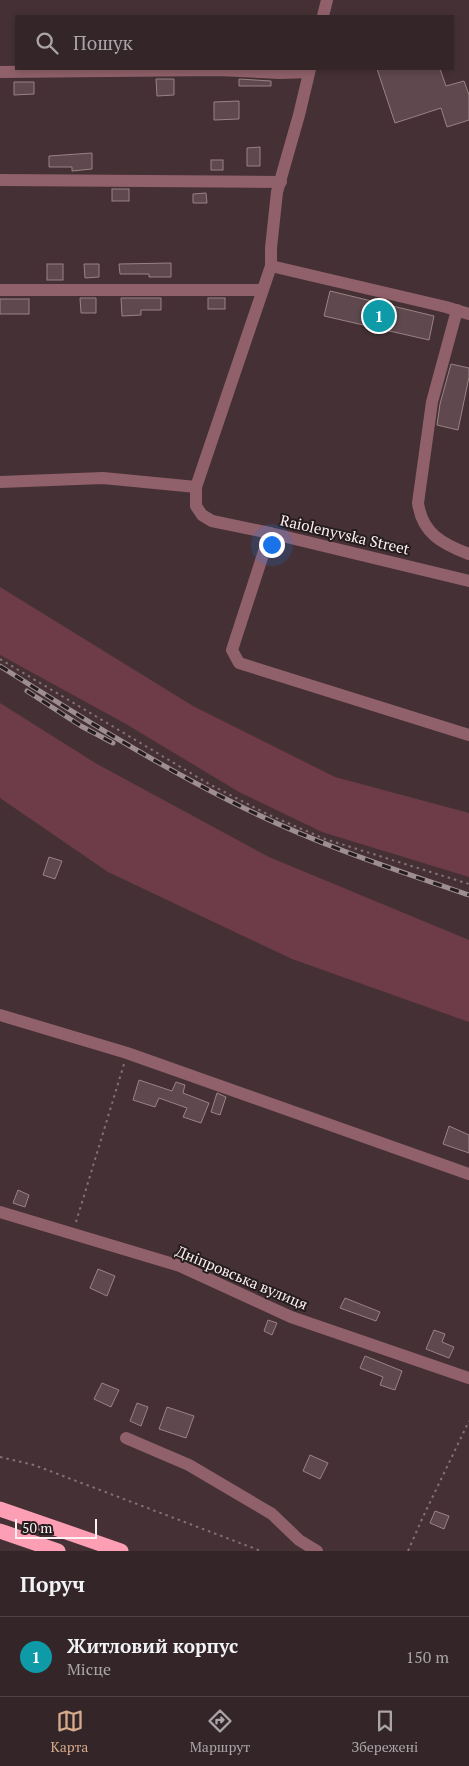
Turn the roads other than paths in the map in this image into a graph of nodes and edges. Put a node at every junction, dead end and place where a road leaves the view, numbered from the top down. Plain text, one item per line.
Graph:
1 (327, 0) edge
2 (323, 15) edge
3 (309, 70) edge
4 (0, 72) edge
5 (0, 180) edge
6 (281, 182) junction
7 (271, 266) junction
8 (0, 290) edge
9 (262, 290) junction
10 (463, 312) edge
11 (0, 482) edge
12 (196, 487) junction
13 (270, 533) junction
14 (469, 554) edge
15 (469, 581) edge
16 (469, 735) edge
17 (0, 1015) edge
18 (469, 1174) edge
19 (0, 1212) edge
20 (469, 1378) edge
21 (126, 1438) dead end
22 (0, 1509) edge
23 (0, 1532) edge
24 (58, 1551) edge
25 (121, 1551) edge
26 (317, 1551) edge

1 - 2 street
3 - 4 street
3 - 6 street
5 - 6 street
6 - 7 street
7 - 9 street
7 - 10 street
8 - 9 street
9 - 12 street
10 - 14 street
11 - 12 street
12 - 13 street, Raiolenyvska Street
13 - 15 street, Raiolenyvska Street
13 - 16 street
17 - 18 street
19 - 20 street, Дніпровська вулиця
21 - 26 street
22 - 25 highway
23 - 24 highway

